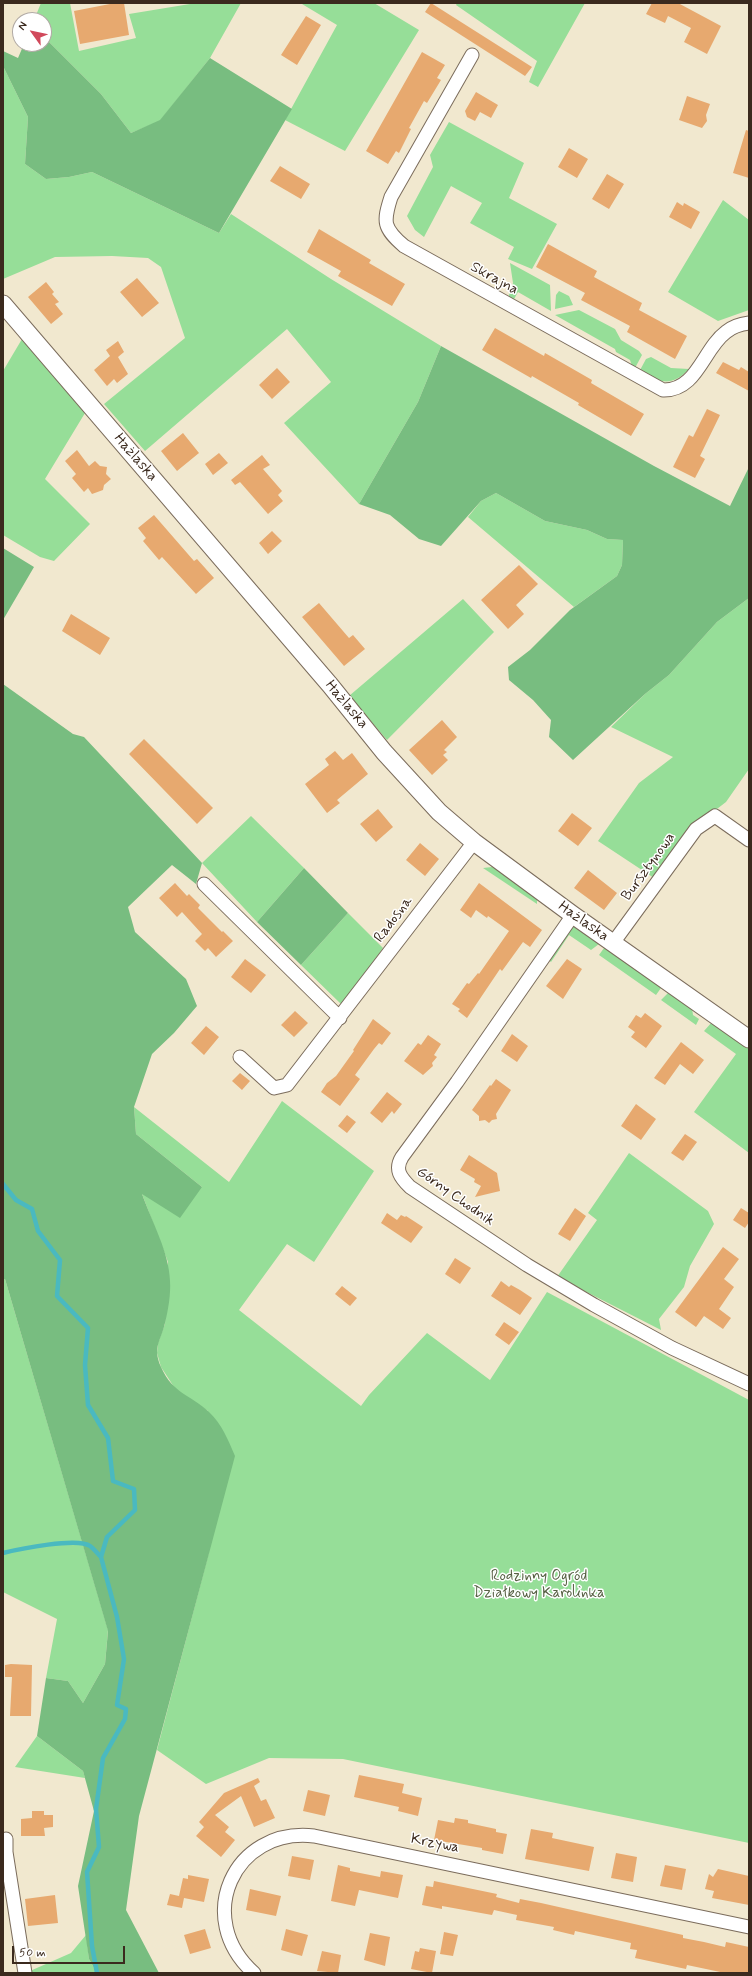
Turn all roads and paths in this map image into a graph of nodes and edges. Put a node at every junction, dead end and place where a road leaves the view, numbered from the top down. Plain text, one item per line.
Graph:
1 (472, 54) dead end
2 (3, 304) edge
3 (749, 323) edge
4 (749, 840) edge
5 (474, 842) junction
6 (204, 884) dead end
7 (574, 915) junction
8 (613, 943) junction
9 (340, 1018) junction
10 (749, 1039) edge
11 (240, 1057) dead end
12 (749, 1384) edge
13 (6, 1839) dead end
14 (749, 1927) edge
15 (25, 1973) edge
16 (254, 1973) edge

1 - 3 street, Skrajna
2 - 5 street, Hażlaska
4 - 8 street, Bursztynowa
5 - 7 street, Hażlaska
5 - 9 street, Radosna
6 - 9 street
7 - 8 street, Hażlaska
7 - 12 street, Górny Chodnik
8 - 10 street, Hażlaska
9 - 11 street, Radosna
13 - 15 street
14 - 16 street, Krzywa

